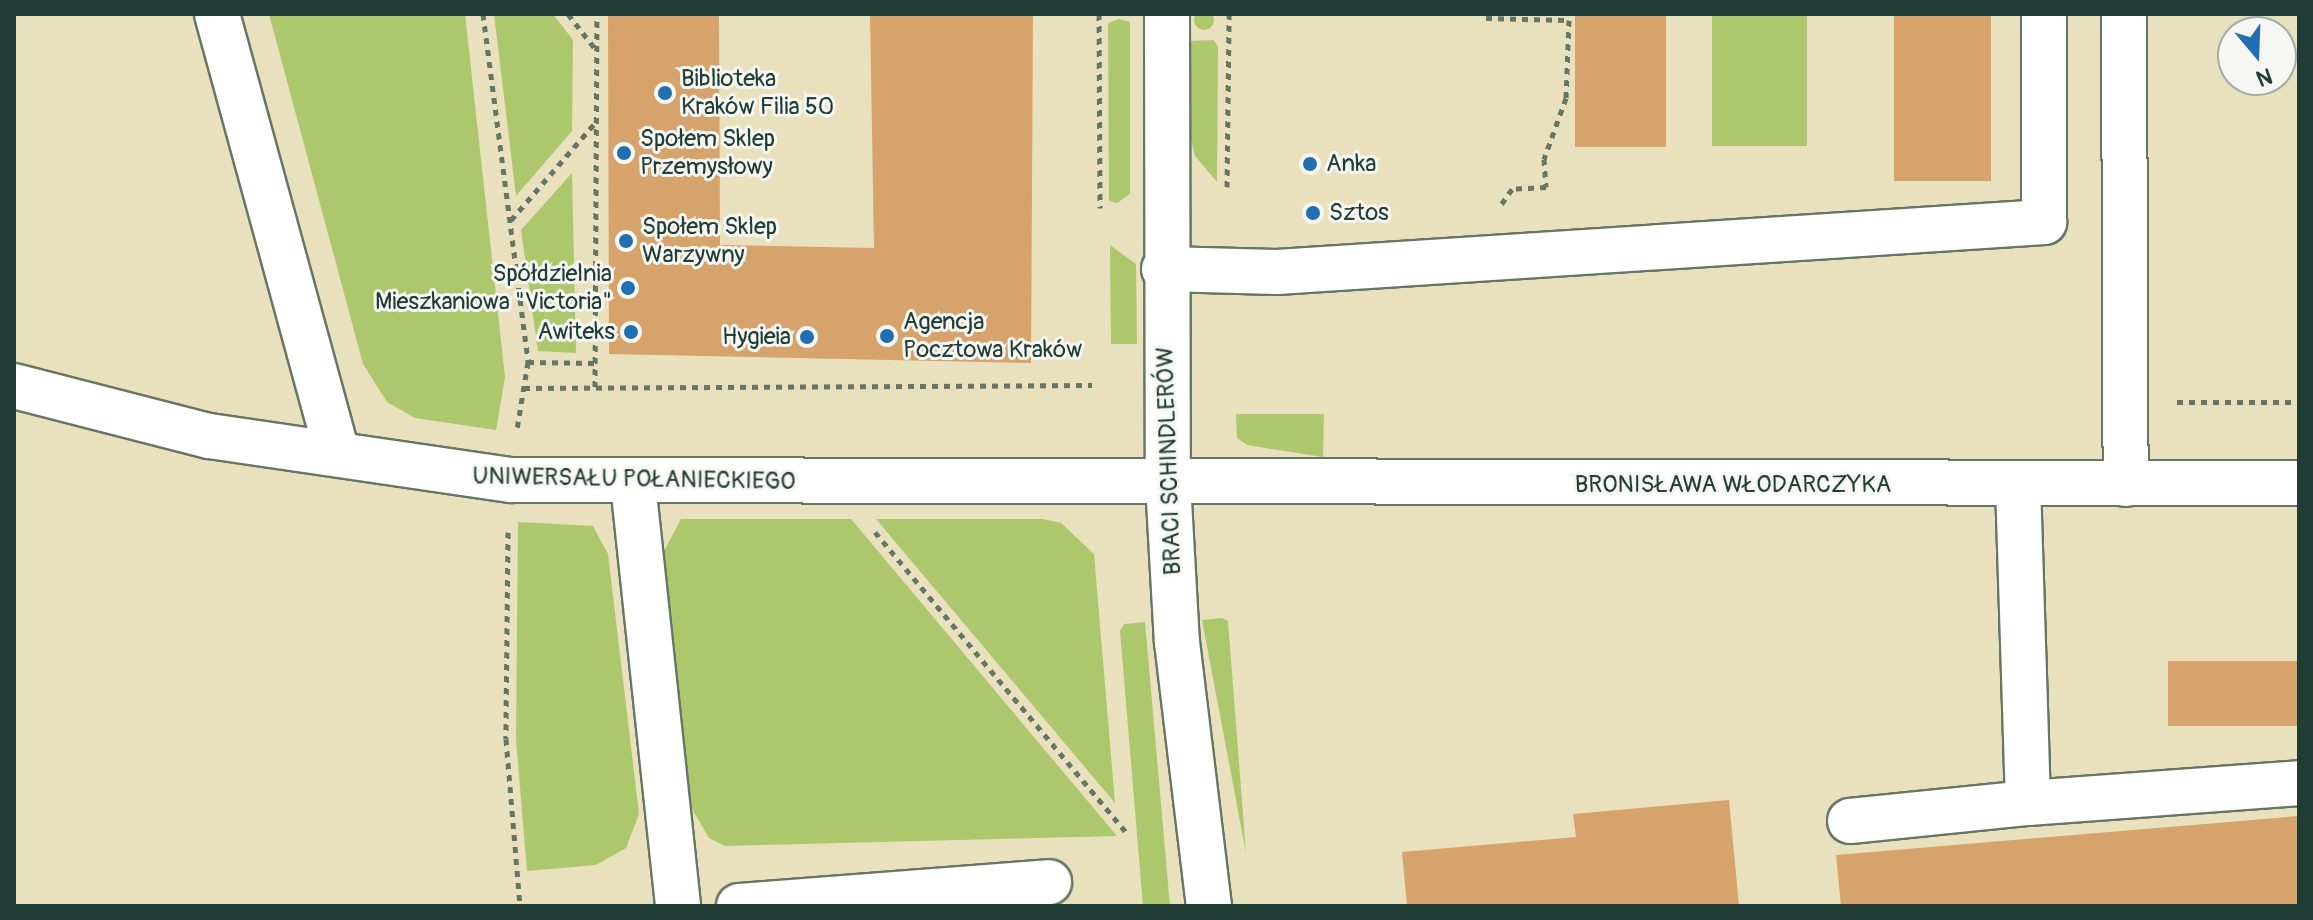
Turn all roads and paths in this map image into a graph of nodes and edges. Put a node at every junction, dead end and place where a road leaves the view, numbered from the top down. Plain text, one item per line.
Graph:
1 (217, 14) edge
2 (483, 14) edge
3 (568, 14) edge
4 (597, 14) edge
5 (1099, 14) edge
6 (1167, 14) edge
7 (1229, 14) edge
8 (2044, 14) edge
9 (2124, 14) edge
10 (1486, 18) dead end
11 (1571, 18) edge
12 (597, 51) junction
13 (597, 121) junction
14 (1227, 187) dead end
15 (1100, 208) dead end
16 (1501, 219) dead end
17 (510, 221) junction
18 (1164, 269) junction
19 (528, 362) junction
20 (595, 363) junction
21 (1092, 385) dead end
22 (14, 386) edge
23 (595, 387) junction
24 (524, 388) junction
25 (2124, 402) junction
26 (2299, 402) edge
27 (516, 437) dead end
28 (337, 454) junction
29 (1168, 483) junction
30 (2299, 483) edge
31 (633, 484) junction
32 (2018, 484) junction
33 (2126, 484) junction
34 (508, 515) dead end
35 (868, 525) dead end
36 (2299, 783) edge
37 (2028, 803) junction
38 (1850, 821) dead end
39 (1126, 832) dead end
40 (1049, 882) dead end
41 (520, 906) edge
42 (678, 906) edge
43 (739, 906) edge
44 (1209, 906) edge

1 - 28 street
2 - 17 path
3 - 12 path
4 - 12 path
5 - 15 path
6 - 18 street, BRACI SCHINDLERÓW
7 - 14 path
8 - 18 street
9 - 25 street
10 - 11 path
11 - 16 path
12 - 13 path
13 - 17 path
13 - 20 path
17 - 19 path
18 - 29 street, BRACI SCHINDLERÓW
19 - 20 path
19 - 24 path
20 - 23 path
21 - 23 path
22 - 28 street, UNIWERSAŁU POŁANIECKIEGO
23 - 24 path
24 - 27 path
25 - 26 path
25 - 33 street
28 - 31 street, UNIWERSAŁU POŁANIECKIEGO
29 - 31 street, UNIWERSAŁU POŁANIECKIEGO
29 - 32 street, BRONISŁAWA WŁODARCZYKA
29 - 44 street, BRACI SCHINDLERÓW
30 - 33 street, BRONISŁAWA WŁODARCZYKA
31 - 42 street
32 - 33 street, BRONISŁAWA WŁODARCZYKA
32 - 37 street
34 - 41 path
35 - 39 path
36 - 37 street
37 - 38 street
40 - 43 street

